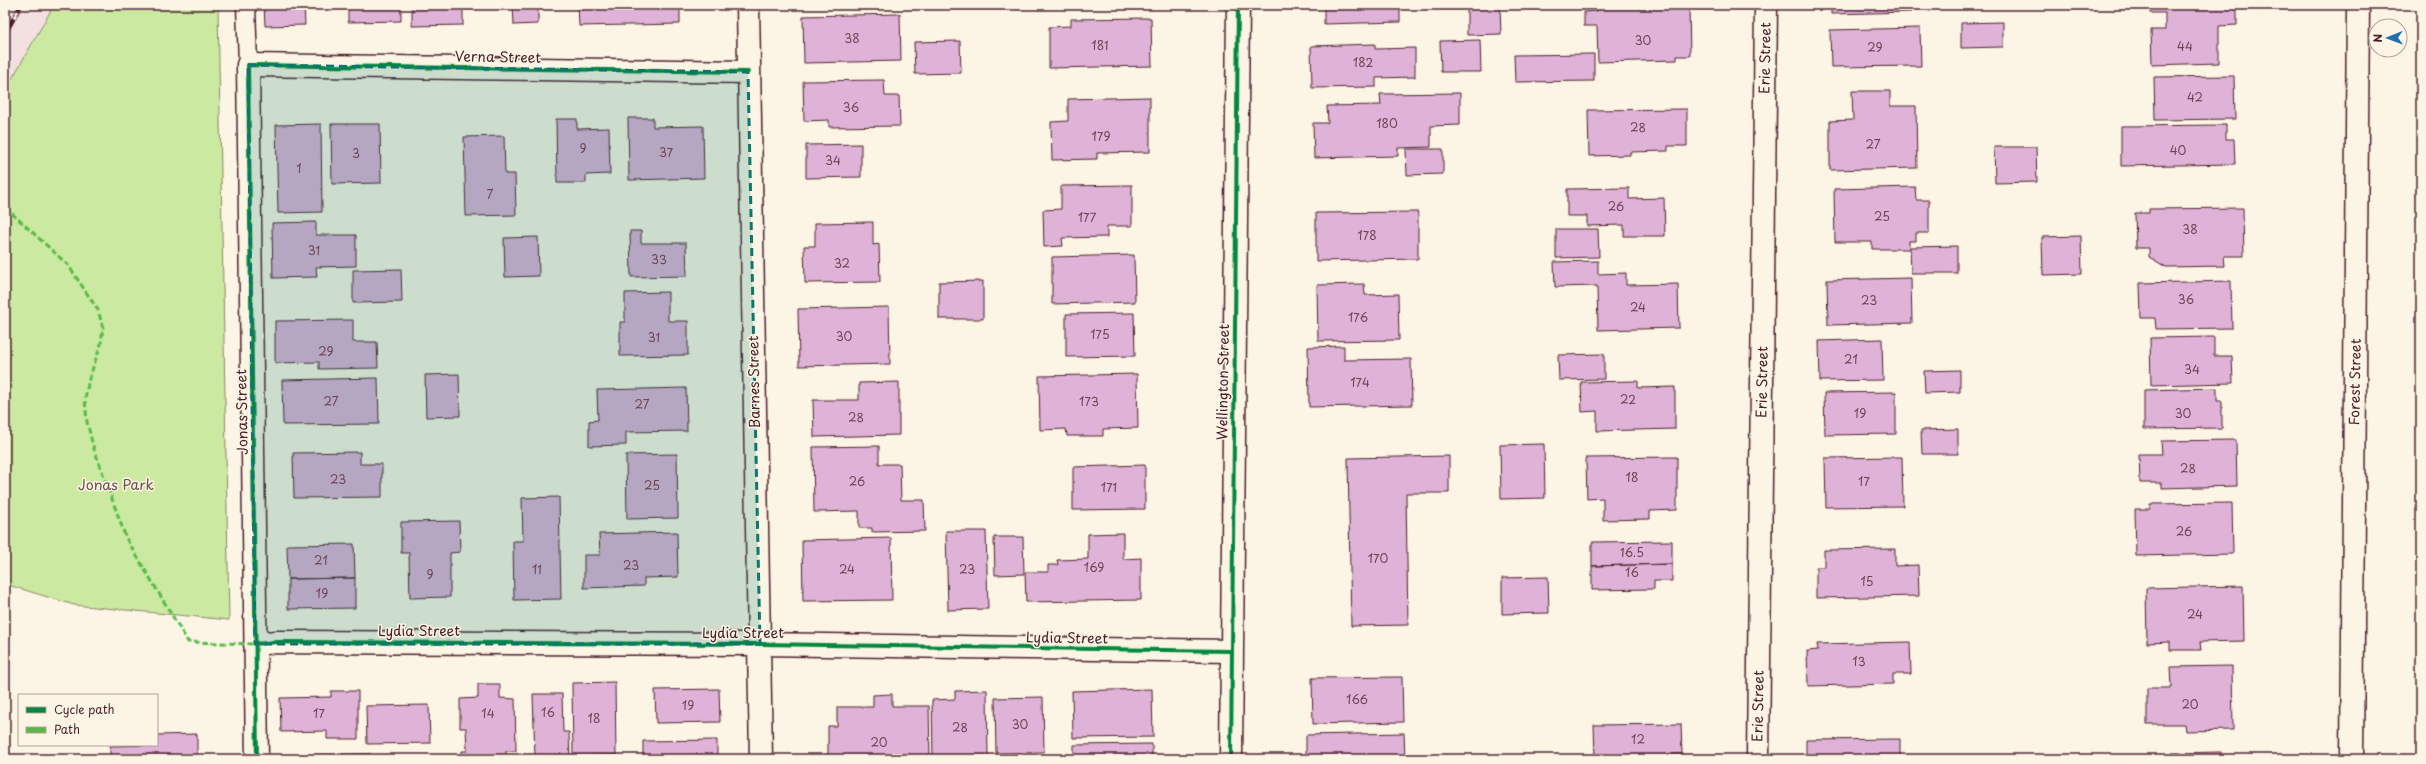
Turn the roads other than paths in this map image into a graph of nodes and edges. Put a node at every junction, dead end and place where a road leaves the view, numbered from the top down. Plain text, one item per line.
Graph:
1 (246, 5) edge
2 (748, 5) edge
3 (1238, 5) edge
4 (1766, 5) edge
5 (2358, 5) edge
6 (248, 65) junction
7 (748, 72) junction
8 (255, 644) junction
9 (760, 644) junction
10 (1231, 651) junction
11 (257, 759) edge
12 (761, 759) edge
13 (1231, 759) edge
14 (1758, 759) edge
15 (2352, 759) edge

1 - 6 lane
2 - 7 street, Barnes Street
3 - 10 street, Wellington Street
4 - 14 street, Erie Street
5 - 15 street, Forest Street
6 - 7 street, Verna Street
6 - 8 street, Jonas Street
7 - 9 street, Barnes Street
8 - 9 street, Lydia Street
8 - 11 street, Jonas Street
9 - 10 street, Lydia Street
9 - 12 street, Barnes Street
10 - 13 street, Wellington Street

